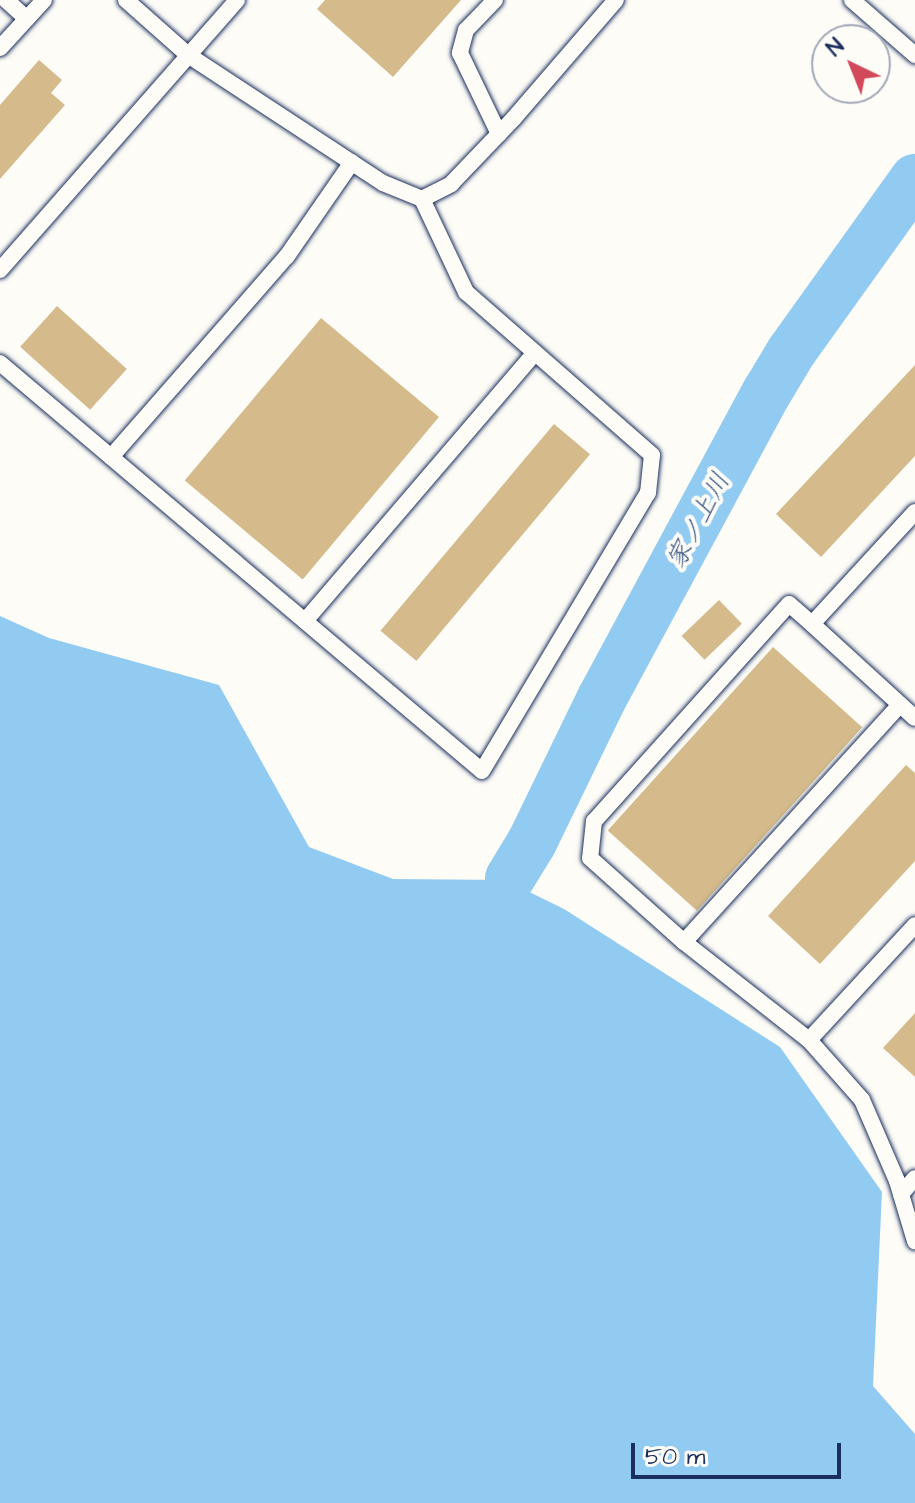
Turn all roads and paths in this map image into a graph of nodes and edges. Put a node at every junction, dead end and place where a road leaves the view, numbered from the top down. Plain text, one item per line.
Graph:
1 (6, 0) edge
2 (44, 0) edge
3 (126, 0) edge
4 (237, 0) edge
5 (495, 0) edge
6 (616, 0) edge
7 (852, 0) edge
8 (27, 19) junction
9 (0, 48) edge
10 (188, 55) junction
11 (915, 55) edge
12 (499, 134) junction
13 (352, 162) junction
14 (422, 199) junction
15 (0, 270) edge
16 (535, 353) junction
17 (0, 363) edge
18 (111, 457) junction
19 (915, 512) edge
20 (305, 621) junction
21 (812, 624) junction
22 (900, 705) junction
23 (915, 718) edge
24 (915, 925) edge
25 (684, 942) junction
26 (809, 1040) junction
27 (915, 1178) edge
28 (901, 1194) junction
29 (915, 1241) edge

1 - 8 lane
2 - 8 lane
3 - 10 lane
4 - 10 lane
5 - 12 lane
6 - 12 lane
7 - 11 lane
8 - 9 lane
10 - 13 lane
10 - 15 lane
12 - 14 lane
13 - 14 lane
13 - 18 lane
14 - 16 lane
16 - 20 lane
16 - 20 lane
17 - 18 lane
18 - 20 lane
19 - 21 lane
21 - 22 lane
21 - 25 lane
22 - 23 lane
22 - 25 lane
24 - 26 lane
25 - 26 lane
26 - 28 lane
27 - 28 lane
28 - 29 lane

